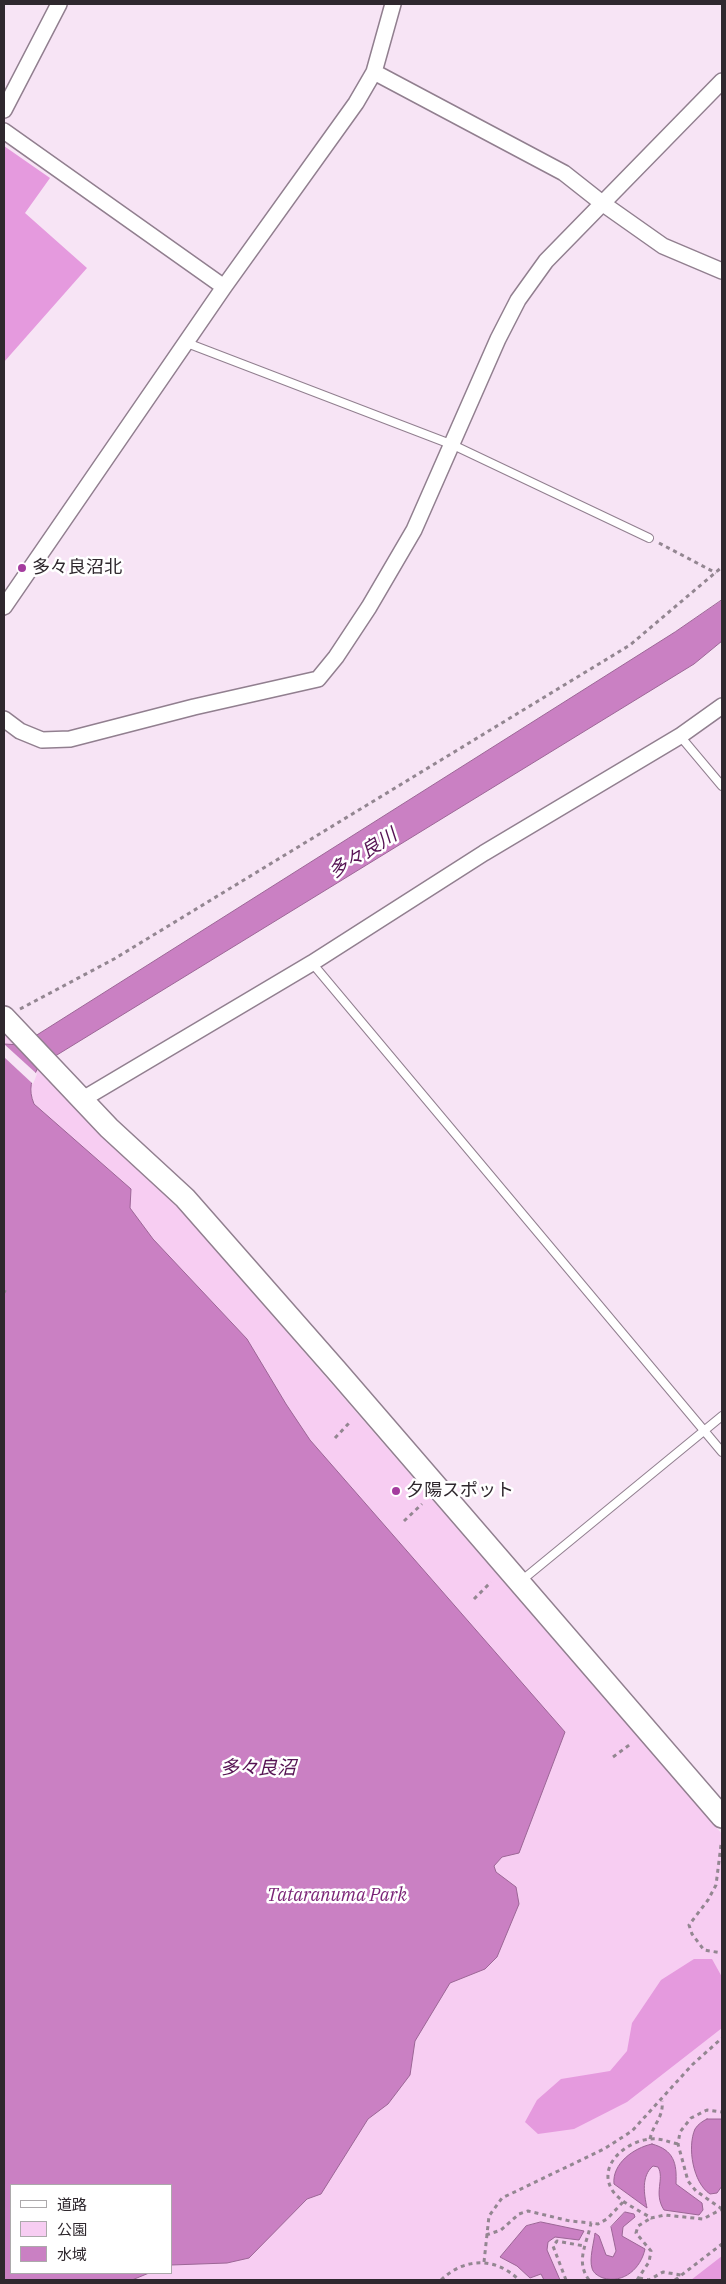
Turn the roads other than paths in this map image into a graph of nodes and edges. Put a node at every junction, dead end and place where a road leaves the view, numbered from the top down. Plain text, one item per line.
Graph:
1 (59, 4) edge
2 (393, 4) edge
3 (374, 72) junction
4 (722, 81) edge
5 (4, 110) edge
6 (4, 131) edge
7 (602, 203) junction
8 (722, 271) edge
9 (224, 286) junction
10 (187, 342) junction
11 (453, 445) junction
12 (650, 538) road end
13 (4, 607) edge
14 (722, 706) edge
15 (4, 719) edge
16 (680, 736) junction
17 (722, 786) edge
18 (312, 963) junction
19 (7, 1019) edge
20 (84, 1100) junction
21 (722, 1416) edge
22 (705, 1430) junction
23 (722, 1452) edge
24 (519, 1582) junction
25 (722, 1818) edge

1 - 5 street
2 - 3 street
3 - 7 street
3 - 9 street
4 - 7 street
6 - 9 street
7 - 8 street
7 - 11 street
9 - 10 street
10 - 11 lane
10 - 13 street
11 - 12 lane
11 - 15 street
14 - 16 street
16 - 17 lane
16 - 18 street
18 - 20 street
18 - 22 lane
19 - 20 street
20 - 24 street
21 - 22 lane
22 - 23 lane
22 - 24 lane
24 - 25 street

